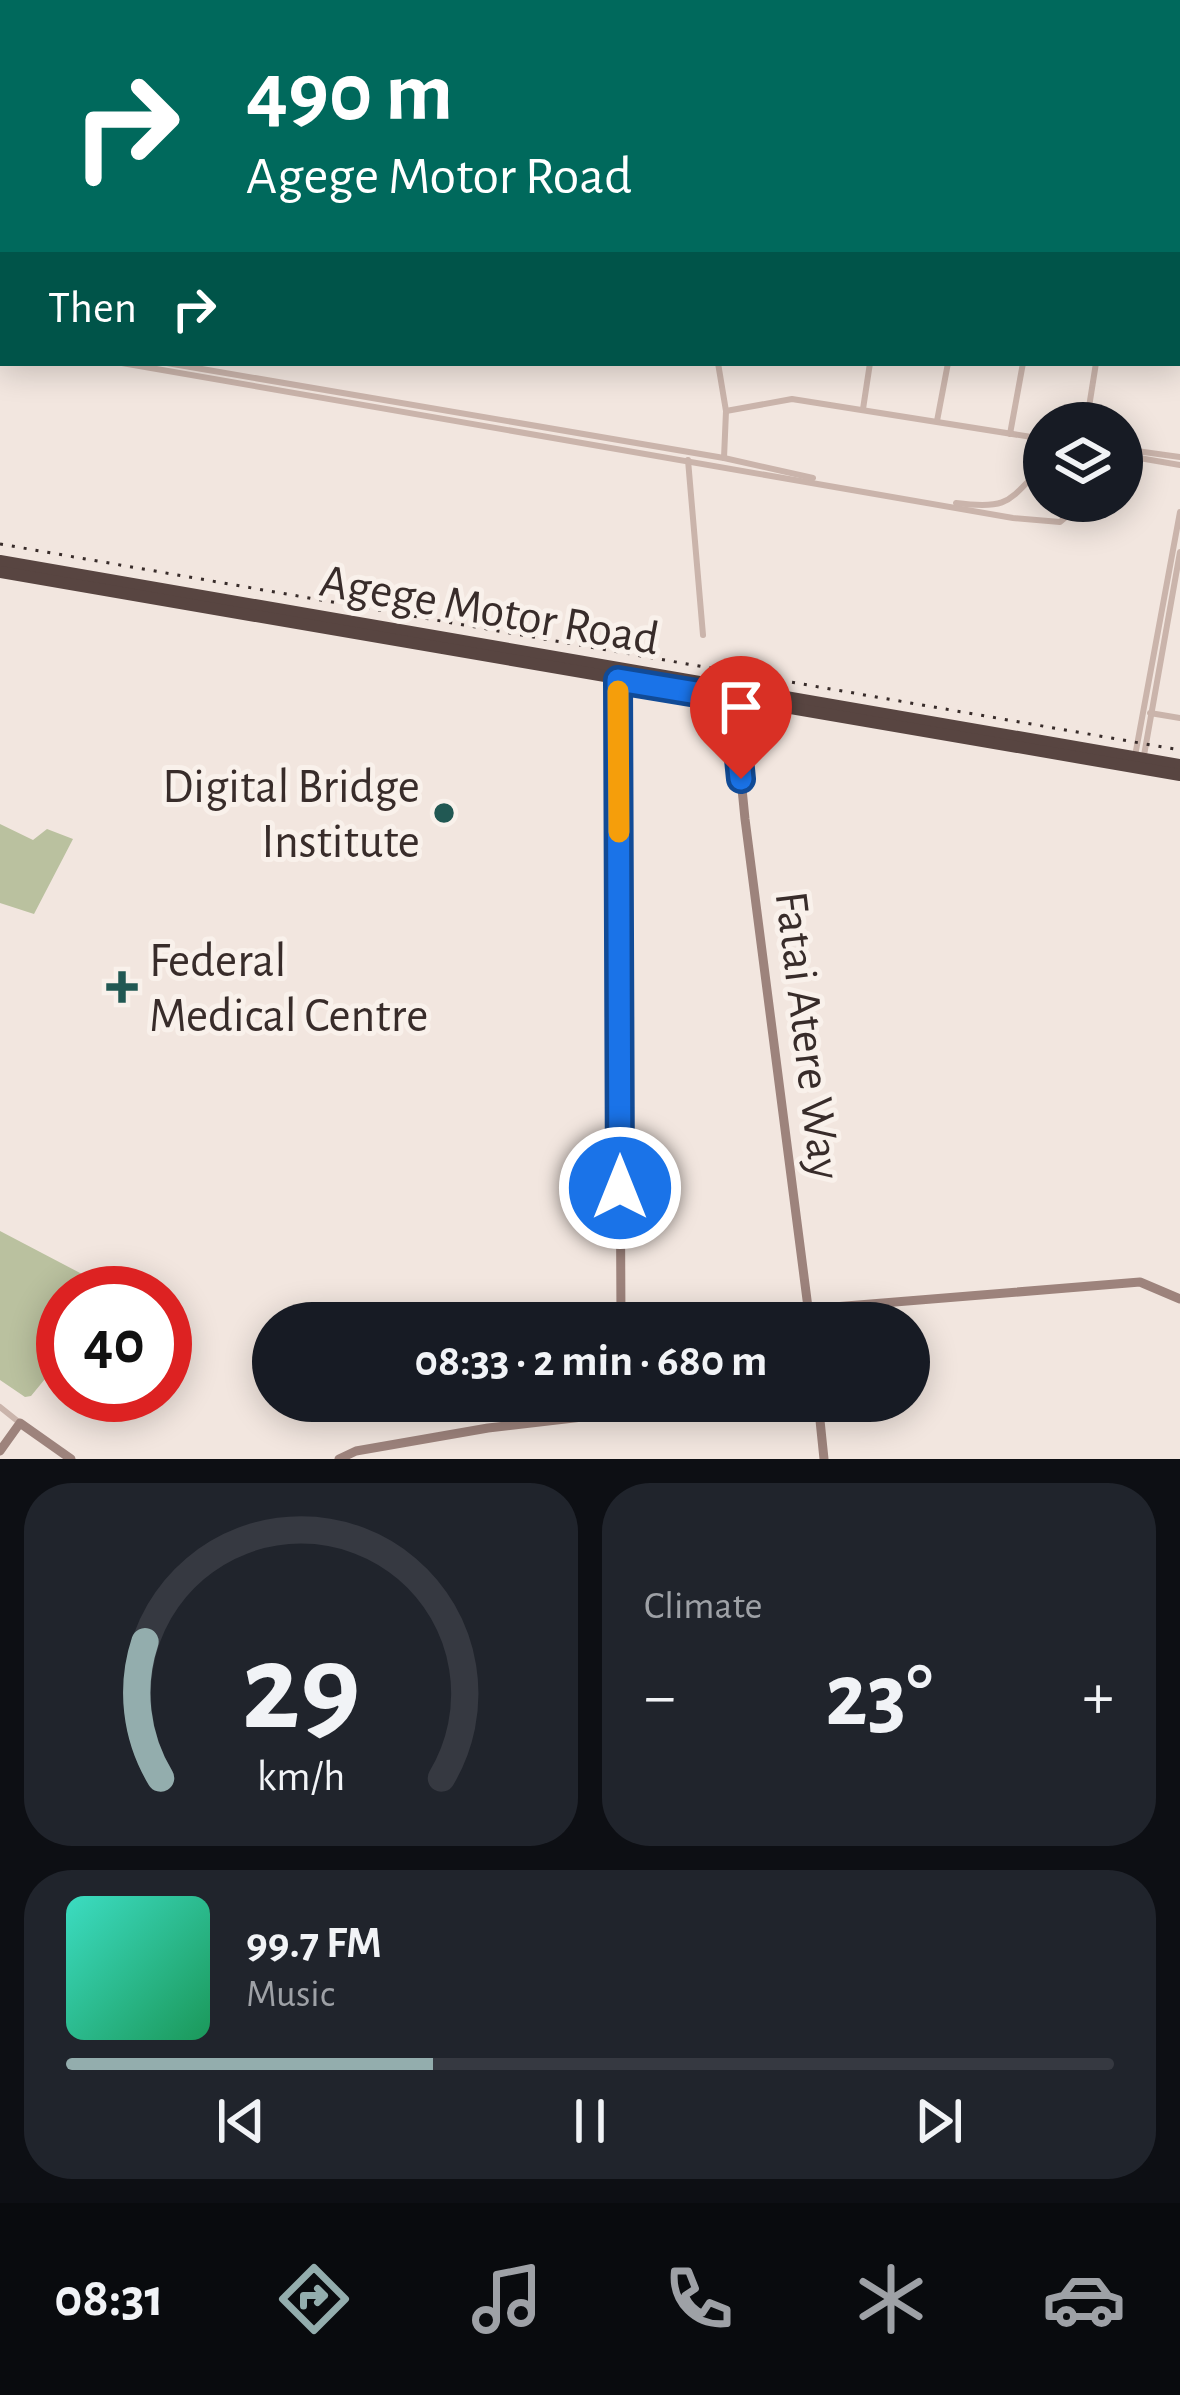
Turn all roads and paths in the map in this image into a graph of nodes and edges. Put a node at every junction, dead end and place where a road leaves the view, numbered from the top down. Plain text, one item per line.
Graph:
1 (140, 366) edge
2 (185, 366) edge
3 (718, 366) edge
4 (869, 366) edge
5 (947, 366) edge
6 (1022, 366) edge
7 (1096, 366) edge
8 (1090, 402) edge
9 (862, 409) junction
10 (726, 411) junction
11 (937, 421) junction
12 (1010, 434) junction
13 (1023, 436) edge
14 (1143, 455) edge
15 (724, 458) junction
16 (688, 460) junction
17 (1180, 461) edge
18 (1023, 486) edge
19 (1180, 512) edge
20 (1023, 517) edge
21 (1180, 552) edge
22 (0, 561) edge
23 (0, 572) edge
24 (703, 634) dead end
25 (618, 680) junction
26 (734, 692) junction
27 (1150, 713) junction
28 (1180, 718) edge
29 (1138, 763) junction
30 (1180, 765) edge
31 (1180, 776) edge
32 (1180, 1300) edge
33 (621, 1302) edge
34 (807, 1302) edge
35 (894, 1302) edge
36 (0, 1407) edge
37 (539, 1422) edge
38 (820, 1422) edge
39 (20, 1423) junction
40 (0, 1451) edge
41 (71, 1459) edge
42 (339, 1459) edge
43 (824, 1459) edge

1 - 16 street
2 - 15 street
3 - 10 street
4 - 9 street
5 - 11 street
6 - 12 street
7 - 8 street
9 - 10 street
9 - 11 street
10 - 15 street
11 - 12 street
12 - 13 street
14 - 17 street
15 - 18 street
16 - 20 street
16 - 24 street
19 - 29 street
21 - 27 street
22 - 26 highway, Agege Motor Road
23 - 25 highway, Agege Motor Road
25 - 26 highway, Agege Motor Road
25 - 33 street
26 - 29 highway, Agege Motor Road
26 - 34 street, Fatai Atere Way
27 - 28 street
27 - 29 street
29 - 30 highway, Agege Motor Road
29 - 31 highway, Agege Motor Road
32 - 35 street
36 - 39 street
37 - 42 street
38 - 43 street
39 - 40 street
39 - 41 street

